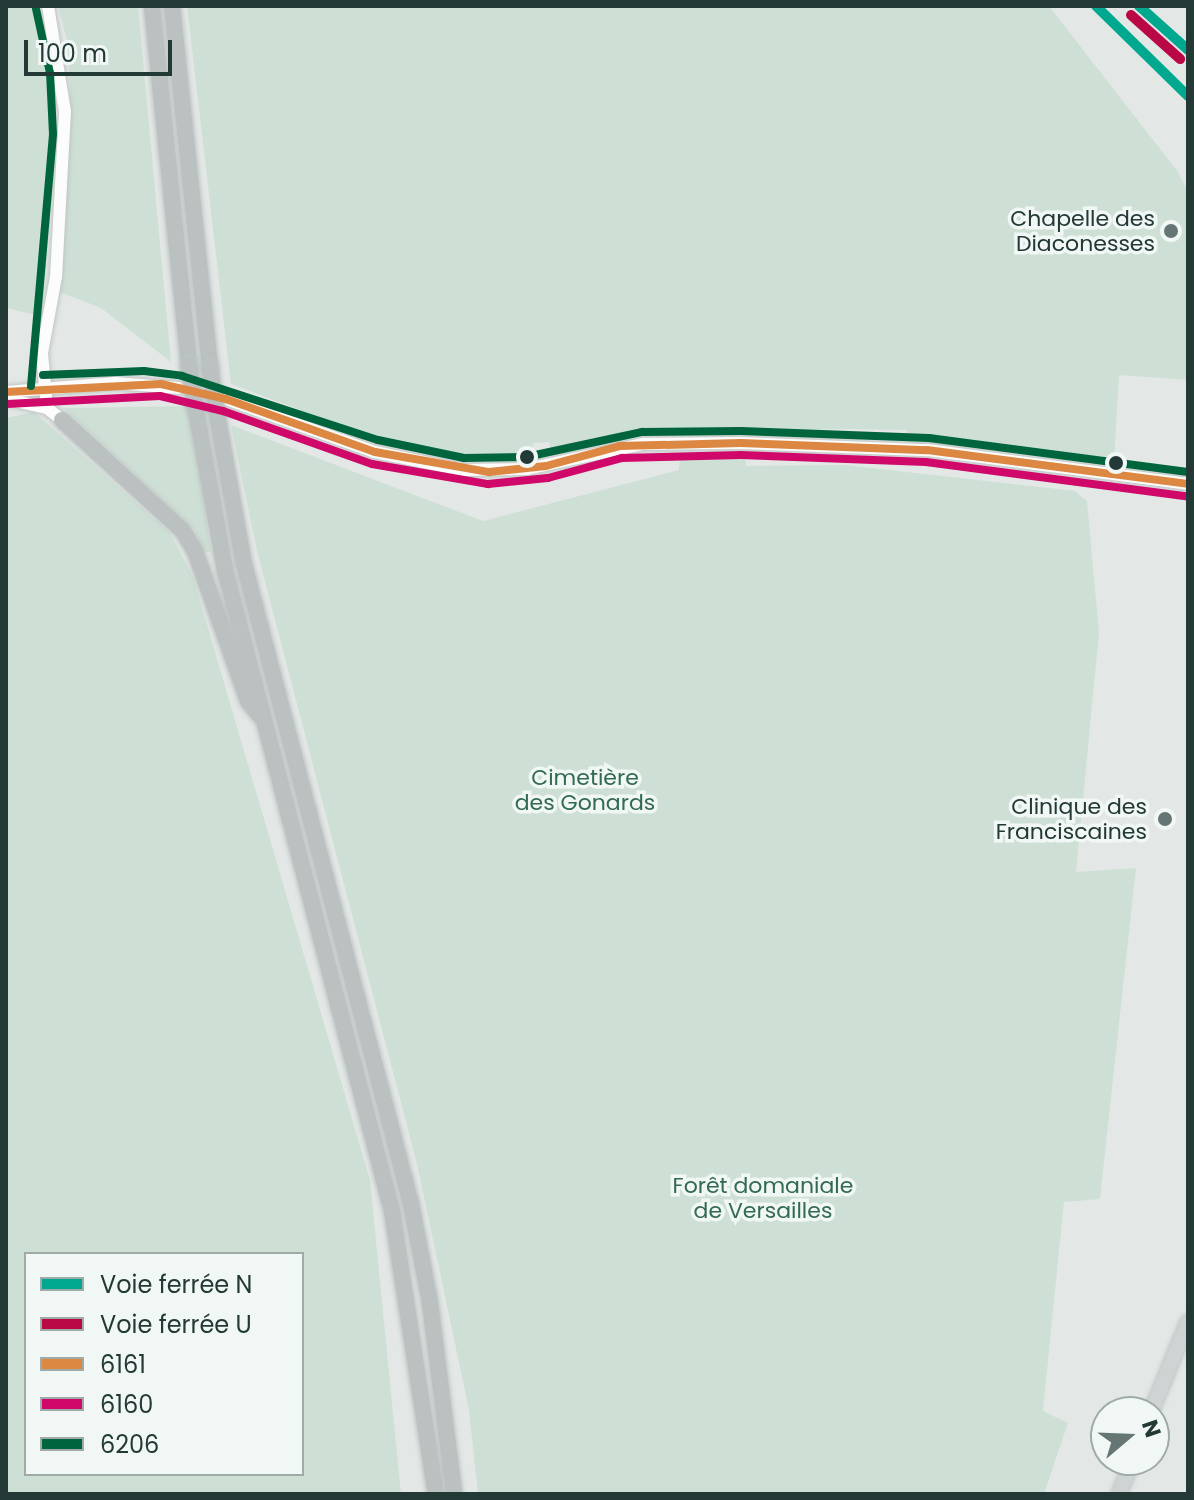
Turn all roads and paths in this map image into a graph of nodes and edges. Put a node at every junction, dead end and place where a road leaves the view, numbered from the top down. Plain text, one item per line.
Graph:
1 (48, 6) edge
2 (152, 6) edge
3 (172, 6) edge
4 (43, 387) junction
5 (179, 388) dead end
6 (6, 392) edge
7 (6, 399) edge
8 (221, 404) junction
9 (47, 408) junction
10 (62, 420) joint
11 (1188, 484) edge
12 (266, 724) junction
13 (1188, 1322) edge
14 (1158, 1396) edge
15 (436, 1494) edge
16 (454, 1494) edge

1 - 4 main road
2 - 12 highway, bridge
3 - 8 highway, bridge
4 - 5 main road
4 - 6 main road
4 - 9 main road
7 - 9 main road
8 - 11 main road
8 - 16 highway
9 - 10 main road
10 - 12 highway
12 - 15 highway
13 - 14 main road

